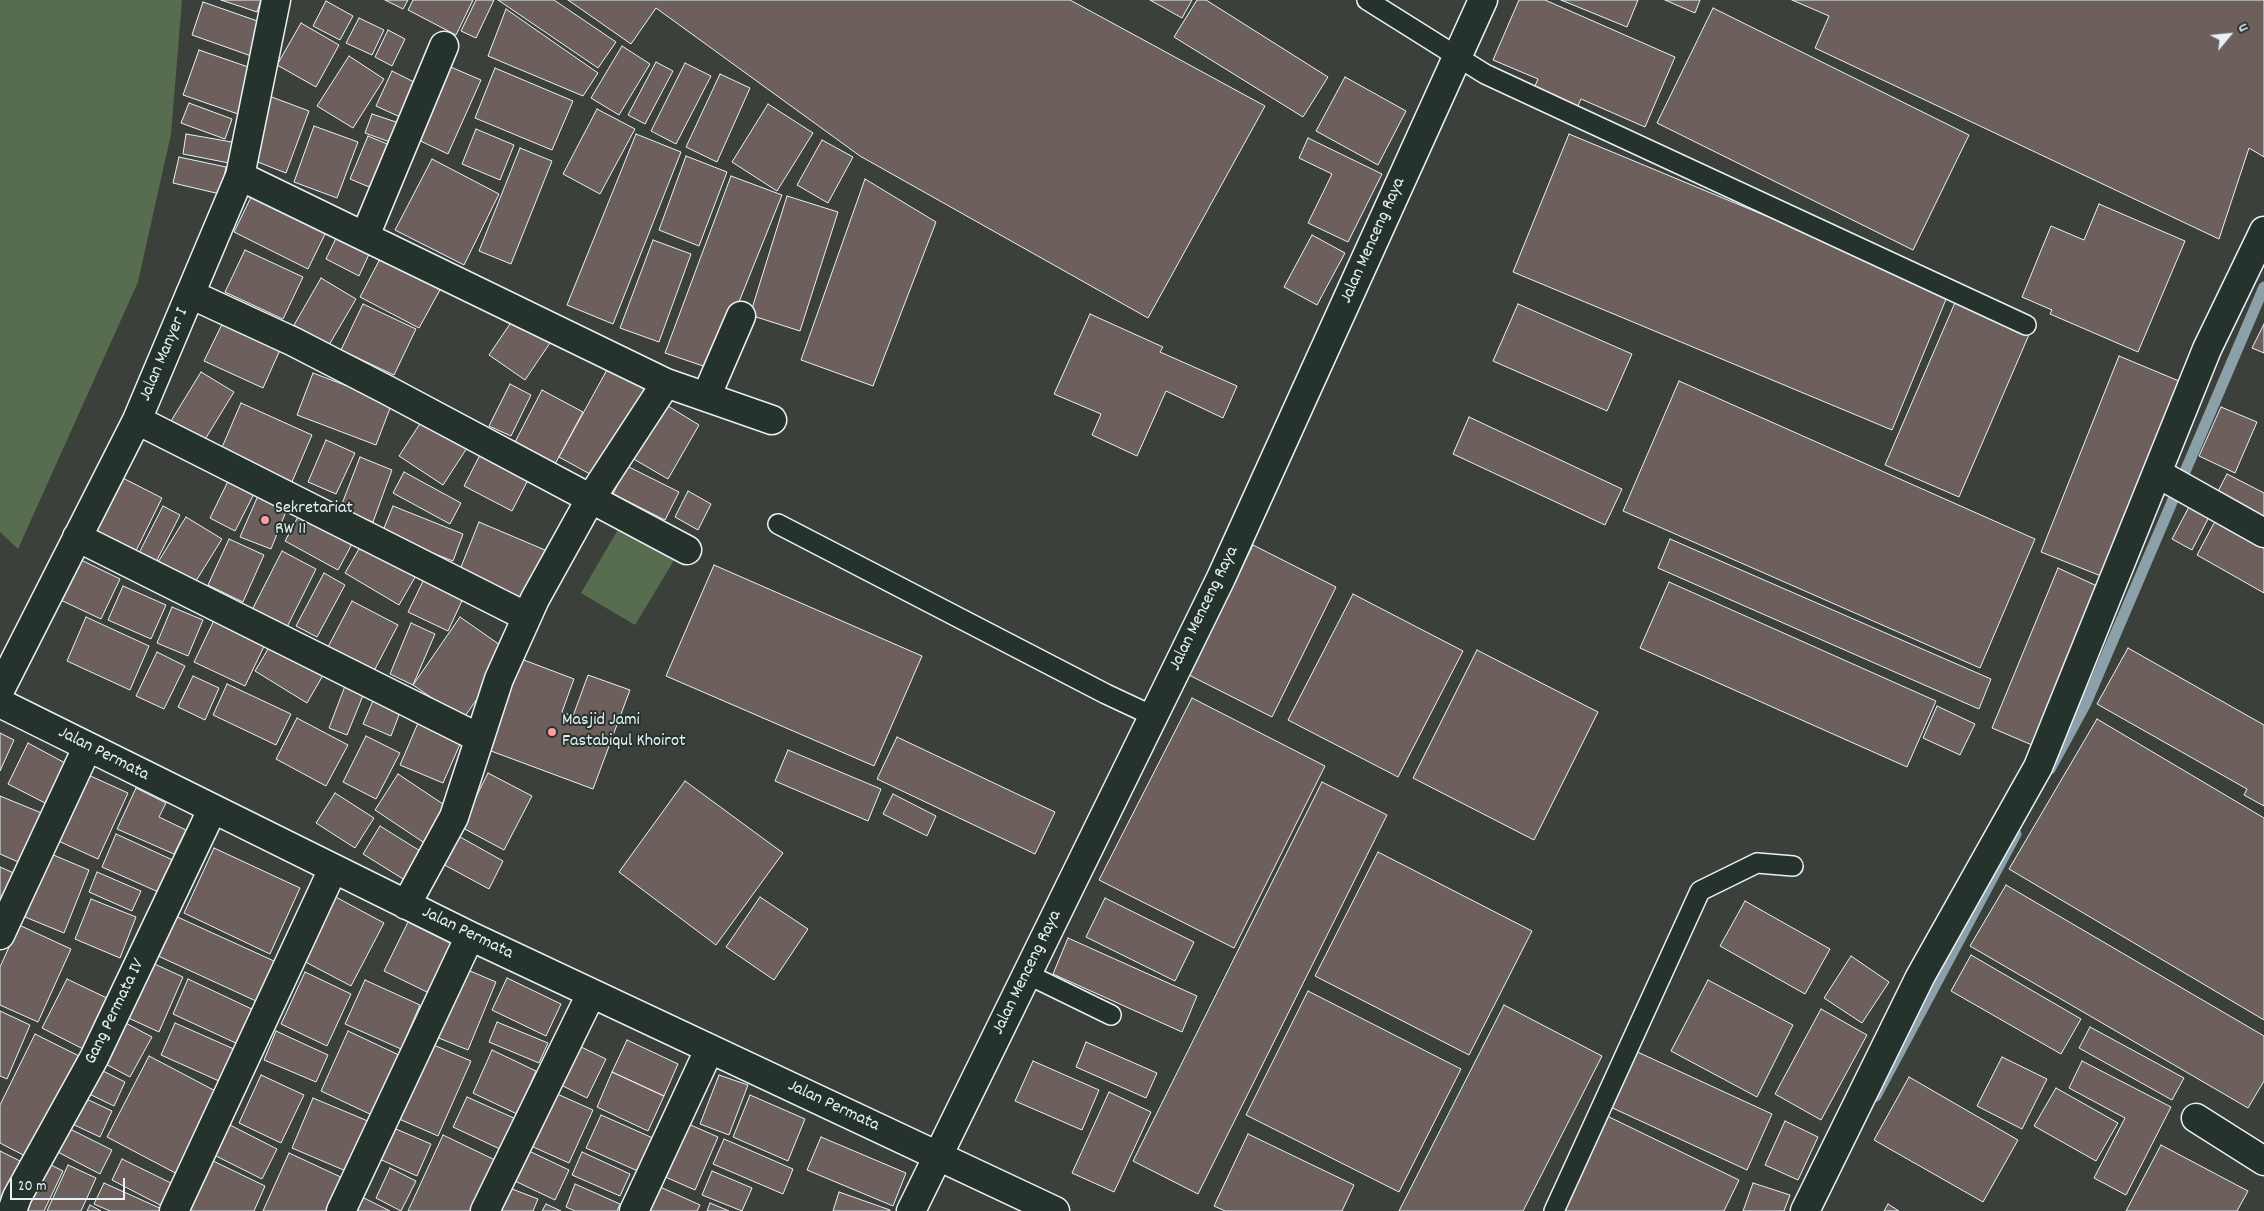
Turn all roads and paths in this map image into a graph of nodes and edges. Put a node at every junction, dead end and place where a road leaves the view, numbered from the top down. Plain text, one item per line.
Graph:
1 (276, 0) edge
2 (1367, 0) edge
3 (1484, 0) edge
4 (444, 46) dead end
5 (1458, 56) junction
6 (240, 176) junction
7 (2264, 232) edge
8 (365, 236) junction
9 (190, 294) junction
10 (741, 316) dead end
11 (2026, 325) dead end
12 (666, 383) junction
13 (706, 397) junction
14 (137, 420) junction
15 (772, 420) dead end
16 (2171, 481) junction
17 (591, 498) junction
18 (778, 524) dead end
19 (2264, 533) edge
20 (77, 537) junction
21 (687, 550) dead end
22 (528, 617) junction
23 (0, 690) edge
24 (0, 703) edge
25 (1153, 716) junction
26 (479, 738) junction
27 (87, 748) junction
28 (212, 810) junction
29 (1793, 866) dead end
30 (332, 869) junction
31 (406, 905) junction
32 (0, 935) edge
33 (470, 936) junction
34 (1027, 974) junction
35 (591, 994) junction
36 (1111, 1015) dead end
37 (709, 1050) junction
38 (2196, 1118) dead end
39 (939, 1155) junction
40 (2264, 1161) edge
41 (12, 1211) edge
42 (174, 1211) edge
43 (341, 1211) edge
44 (486, 1211) edge
45 (634, 1211) edge
46 (911, 1211) edge
47 (1055, 1211) edge
48 (1554, 1211) edge
49 (1804, 1211) edge

1 - 6 street, Jalan Manyer I
2 - 5 lane
3 - 5 street, Jalan Menceng Raya
4 - 8 street
5 - 11 lane
5 - 25 street, Jalan Menceng Raya
6 - 8 street
6 - 9 street, Jalan Manyer I
7 - 16 street
8 - 12 street
9 - 14 street, Jalan Manyer I
9 - 17 street
10 - 13 street
12 - 13 street
12 - 17 street
13 - 15 street
14 - 20 street, Jalan Manyer I
14 - 22 street
16 - 19 street
16 - 49 street
17 - 21 street
17 - 22 street
18 - 25 lane
20 - 23 street, Jalan Manyer I
20 - 26 street
22 - 26 street
24 - 27 street, Jalan Permata
25 - 34 street, Jalan Menceng Raya
26 - 31 street
27 - 28 street, Jalan Permata
27 - 32 street
28 - 30 street, Jalan Permata
28 - 41 street, Gang Permata IV
29 - 48 lane
30 - 31 street, Jalan Permata
30 - 42 street
31 - 33 street, Jalan Permata
33 - 35 street, Jalan Permata
33 - 43 street
34 - 36 lane
34 - 39 street, Jalan Menceng Raya
35 - 37 street, Jalan Permata
35 - 44 street
37 - 39 street, Jalan Permata
37 - 45 street
38 - 40 street
39 - 46 street, Jalan Menceng Raya
39 - 47 street, Jalan Permata

